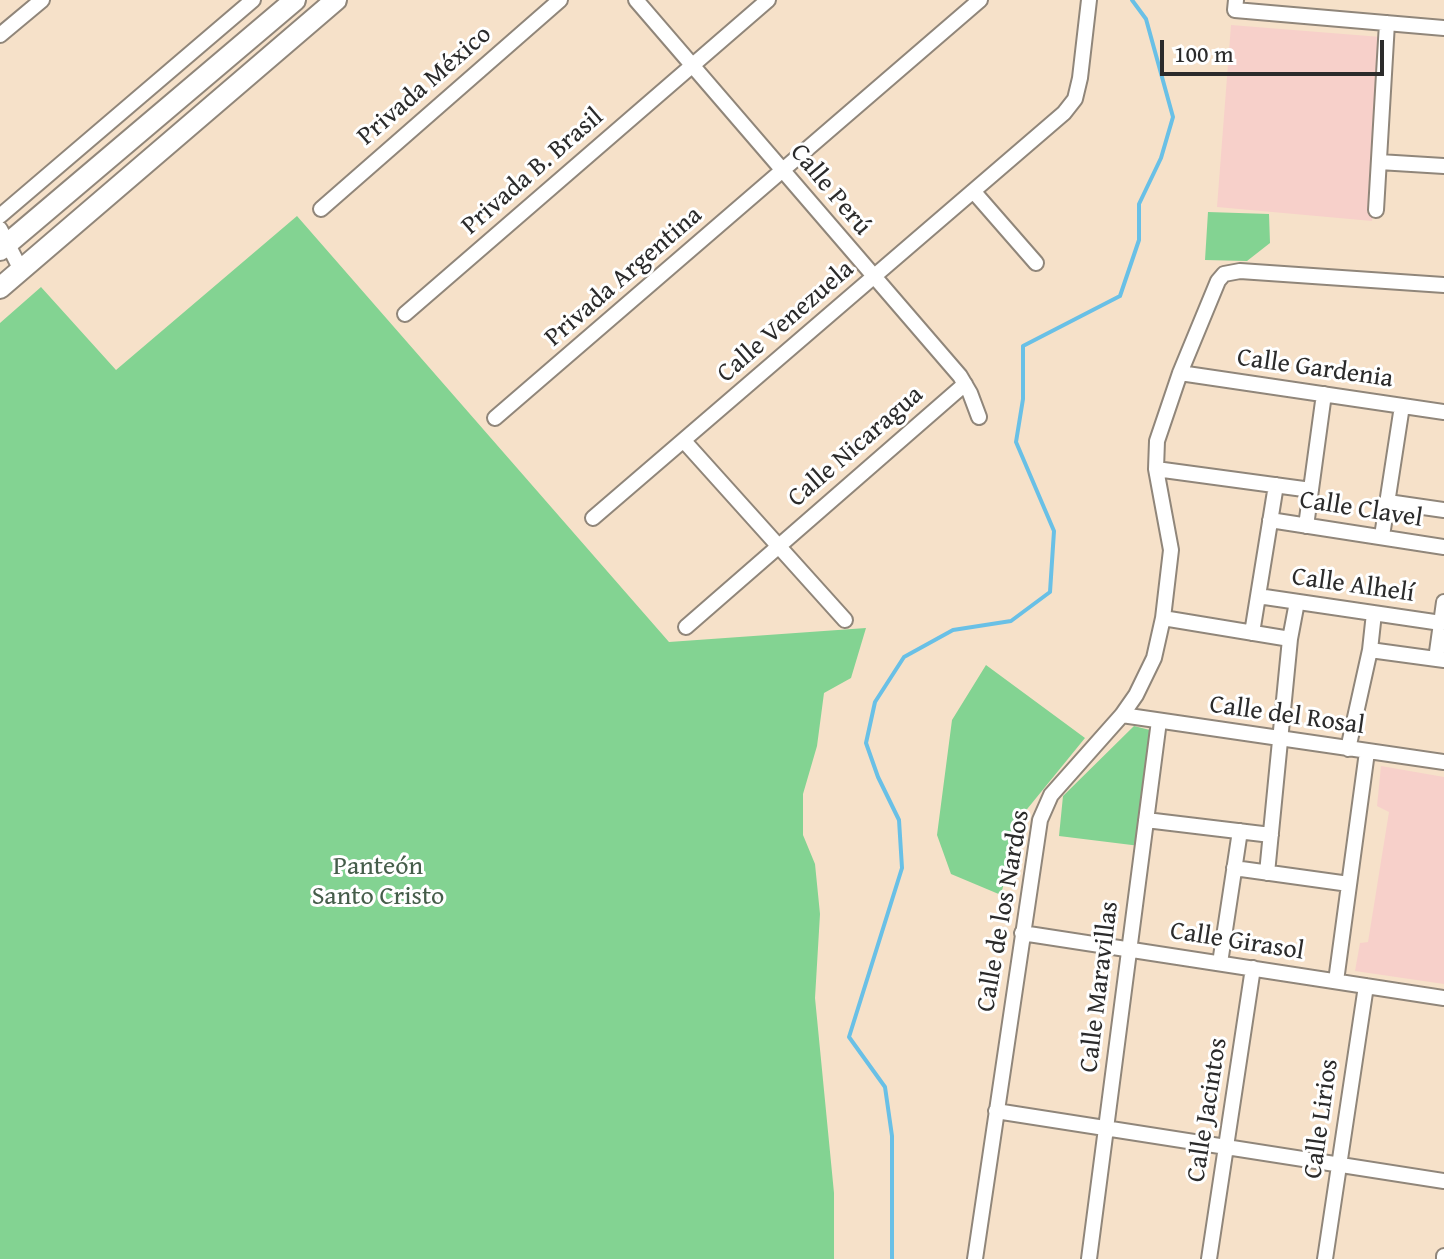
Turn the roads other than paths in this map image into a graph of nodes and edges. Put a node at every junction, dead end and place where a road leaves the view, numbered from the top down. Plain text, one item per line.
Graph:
1 (42, 0) edge
2 (253, 0) edge
3 (295, 0) edge
4 (336, 0) edge
5 (560, 0) edge
6 (636, 0) edge
7 (768, 0) edge
8 (980, 0) edge
9 (1089, 0) edge
10 (1236, 5) edge
11 (1387, 23) junction
12 (1444, 28) edge
13 (0, 35) edge
14 (192, 53) junction
15 (692, 65) junction
16 (208, 73) junction
17 (1379, 162) junction
18 (1444, 166) edge
19 (783, 172) junction
20 (974, 192) junction
21 (321, 209) dead end
22 (1376, 210) dead end
23 (0, 216) edge
24 (3, 241) edge
25 (1036, 263) dead end
26 (21, 270) junction
27 (874, 278) junction
28 (1444, 285) edge
29 (0, 288) edge
30 (405, 314) dead end
31 (1180, 373) junction
32 (965, 384) junction
33 (1324, 394) junction
34 (1402, 406) junction
35 (1444, 412) edge
36 (979, 417) dead end
37 (495, 418) dead end
38 (684, 441) junction
39 (1156, 469) junction
40 (1276, 485) junction
41 (1311, 490) junction
42 (1388, 502) junction
43 (1444, 510) edge
44 (593, 518) dead end
45 (1270, 520) junction
46 (1306, 526) junction
47 (1382, 536) junction
48 (778, 546) junction
49 (1444, 547) edge
50 (1258, 596) junction
51 (1297, 602) junction
52 (1444, 602) edge
53 (1374, 613) junction
54 (1163, 618) junction
55 (845, 620) dead end
56 (1441, 623) junction
57 (686, 627) dead end
58 (1252, 633) junction
59 (1290, 639) junction
60 (1370, 650) junction
61 (1440, 660) edge
62 (1122, 715) junction
63 (1159, 721) junction
64 (1280, 739) junction
65 (1348, 749) junction
66 (1367, 752) junction
67 (1444, 762) edge
68 (1146, 820) junction
69 (1240, 831) junction
70 (1271, 835) junction
71 (1234, 868) junction
72 (1267, 873) junction
73 (1349, 884) junction
74 (1022, 933) junction
75 (1129, 949) junction
76 (1220, 963) junction
77 (1253, 968) junction
78 (1336, 981) junction
79 (1366, 986) junction
80 (1444, 998) edge
81 (996, 1111) junction
82 (1107, 1128) junction
83 (1226, 1146) junction
84 (1340, 1165) junction
85 (1444, 1181) edge
86 (975, 1259) edge
87 (1089, 1259) edge
88 (1209, 1259) edge
89 (1325, 1259) edge

1 - 13 street
2 - 14 street
3 - 16 main road
4 - 26 main road
5 - 21 street, Privada México
6 - 15 street, Calle Perú
7 - 15 street, Privada B. Brasil
8 - 19 street, Privada Argentina
9 - 20 street, Calle Venezuela
10 - 11 street
11 - 12 street
11 - 17 street
14 - 16 street
14 - 23 street
15 - 19 street, Calle Perú
15 - 30 street, Privada B. Brasil
16 - 24 main road
17 - 18 street
17 - 22 street
19 - 27 street, Calle Perú
19 - 37 street, Privada Argentina
20 - 25 street
20 - 27 street, Calle Venezuela
24 - 26 street
26 - 29 main road
27 - 32 street, Calle Perú
27 - 38 street, Calle Venezuela
28 - 31 street
31 - 33 street, Calle Gardenia
31 - 39 street, Calle de los Nardos
32 - 36 street, Calle Perú
32 - 48 street, Calle Nicaragua
33 - 34 street, Calle Gardenia
33 - 41 street
34 - 35 street, Calle Gardenia
34 - 42 street
38 - 44 street, Calle Venezuela
38 - 48 street
39 - 40 street, Calle Clavel
39 - 54 street, Calle de los Nardos
40 - 41 street, Calle Clavel
40 - 45 street
41 - 46 street
42 - 43 street, Calle Clavel
42 - 47 street
45 - 46 street, Calle Clavel
45 - 50 street
46 - 47 street, Calle Clavel
47 - 49 street, Calle Clavel
48 - 55 street
48 - 57 street, Calle Nicaragua
50 - 51 street, Calle Alhelí
50 - 58 street
51 - 53 street, Calle Alhelí
51 - 59 street
52 - 56 street
53 - 56 street, Calle Alhelí
53 - 60 street
54 - 58 street
54 - 62 street, Calle de los Nardos
56 - 61 street
58 - 59 street
59 - 64 street
60 - 61 street
60 - 65 street
62 - 63 street, Calle del Rosal
62 - 74 street, Calle de los Nardos
63 - 64 street, Calle del Rosal
63 - 68 street, Calle Maravillas
64 - 65 street, Calle del Rosal
64 - 70 street
65 - 66 street, Calle del Rosal
66 - 67 street, Calle del Rosal
66 - 73 street
68 - 69 street
68 - 75 street, Calle Maravillas
69 - 70 street
69 - 71 street
70 - 72 street
71 - 72 street
71 - 76 street
72 - 73 street
73 - 78 street
74 - 75 street, Calle Girasol
74 - 81 street, Calle de los Nardos
75 - 76 street, Calle Girasol
75 - 82 street, Calle Maravillas
76 - 77 street, Calle Girasol
77 - 78 street, Calle Girasol
77 - 83 street, Calle Jacintos
78 - 79 street, Calle Girasol
79 - 80 street, Calle Girasol
79 - 84 street, Calle Lirios
81 - 82 street
81 - 86 street, Calle de los Nardos
82 - 83 street
82 - 87 street, Calle Maravillas
83 - 84 street
83 - 88 street, Calle Jacintos
84 - 85 street
84 - 89 street, Calle Lirios

